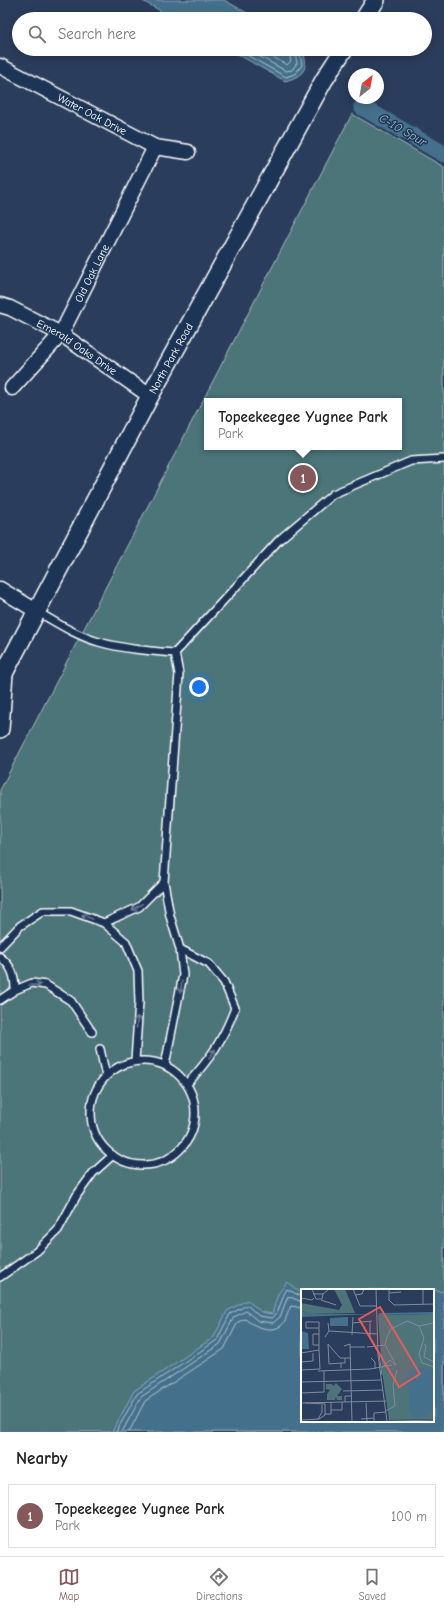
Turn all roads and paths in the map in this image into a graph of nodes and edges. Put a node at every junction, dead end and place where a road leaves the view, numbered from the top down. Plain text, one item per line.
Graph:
1 (376, 0) edge
2 (368, 12) edge
3 (339, 56) edge
4 (0, 66) edge
5 (155, 147) junction
6 (188, 152) dead end
7 (0, 305) edge
8 (61, 334) junction
9 (12, 388) dead end
10 (150, 396) junction
11 (444, 459) edge
12 (0, 589) edge
13 (38, 612) junction
14 (175, 653) junction
15 (2, 677) edge
16 (0, 729) edge
17 (164, 882) junction
18 (104, 923) junction
19 (0, 946) edge
20 (180, 949) junction
21 (0, 957) edge
22 (15, 990) junction
23 (0, 1000) edge
24 (92, 1032) dead end
25 (100, 1049) dead end
26 (135, 1061) junction
27 (164, 1065) junction
28 (106, 1076) junction
29 (187, 1084) junction
30 (113, 1155) junction
31 (0, 1277) edge

1 - 2 street
3 - 10 street, North Park Road
4 - 5 street, Water Oak Drive
5 - 6 street, Water Oak Drive
5 - 8 street, Old Oak Lane
7 - 8 street, Emerald Oaks Drive
8 - 9 street, Old Oak Lane
8 - 10 street, Emerald Oaks Drive
10 - 13 street, North Park Road
11 - 14 lane
12 - 13 street
13 - 14 lane
13 - 15 street, North Park Road
14 - 17 lane
15 - 16 street, North Park Road
17 -> 18 lane
17 - 20 lane
18 -> 19 lane
26 -> 18 lane
20 -> 27 lane
29 -> 20 lane
21 - 22 lane
22 - 23 lane
22 -> 24 lane
25 - 28 lane
26 - 27 lane
26 - 28 lane
27 - 29 lane
28 - 30 lane
29 - 30 lane
30 - 31 lane

